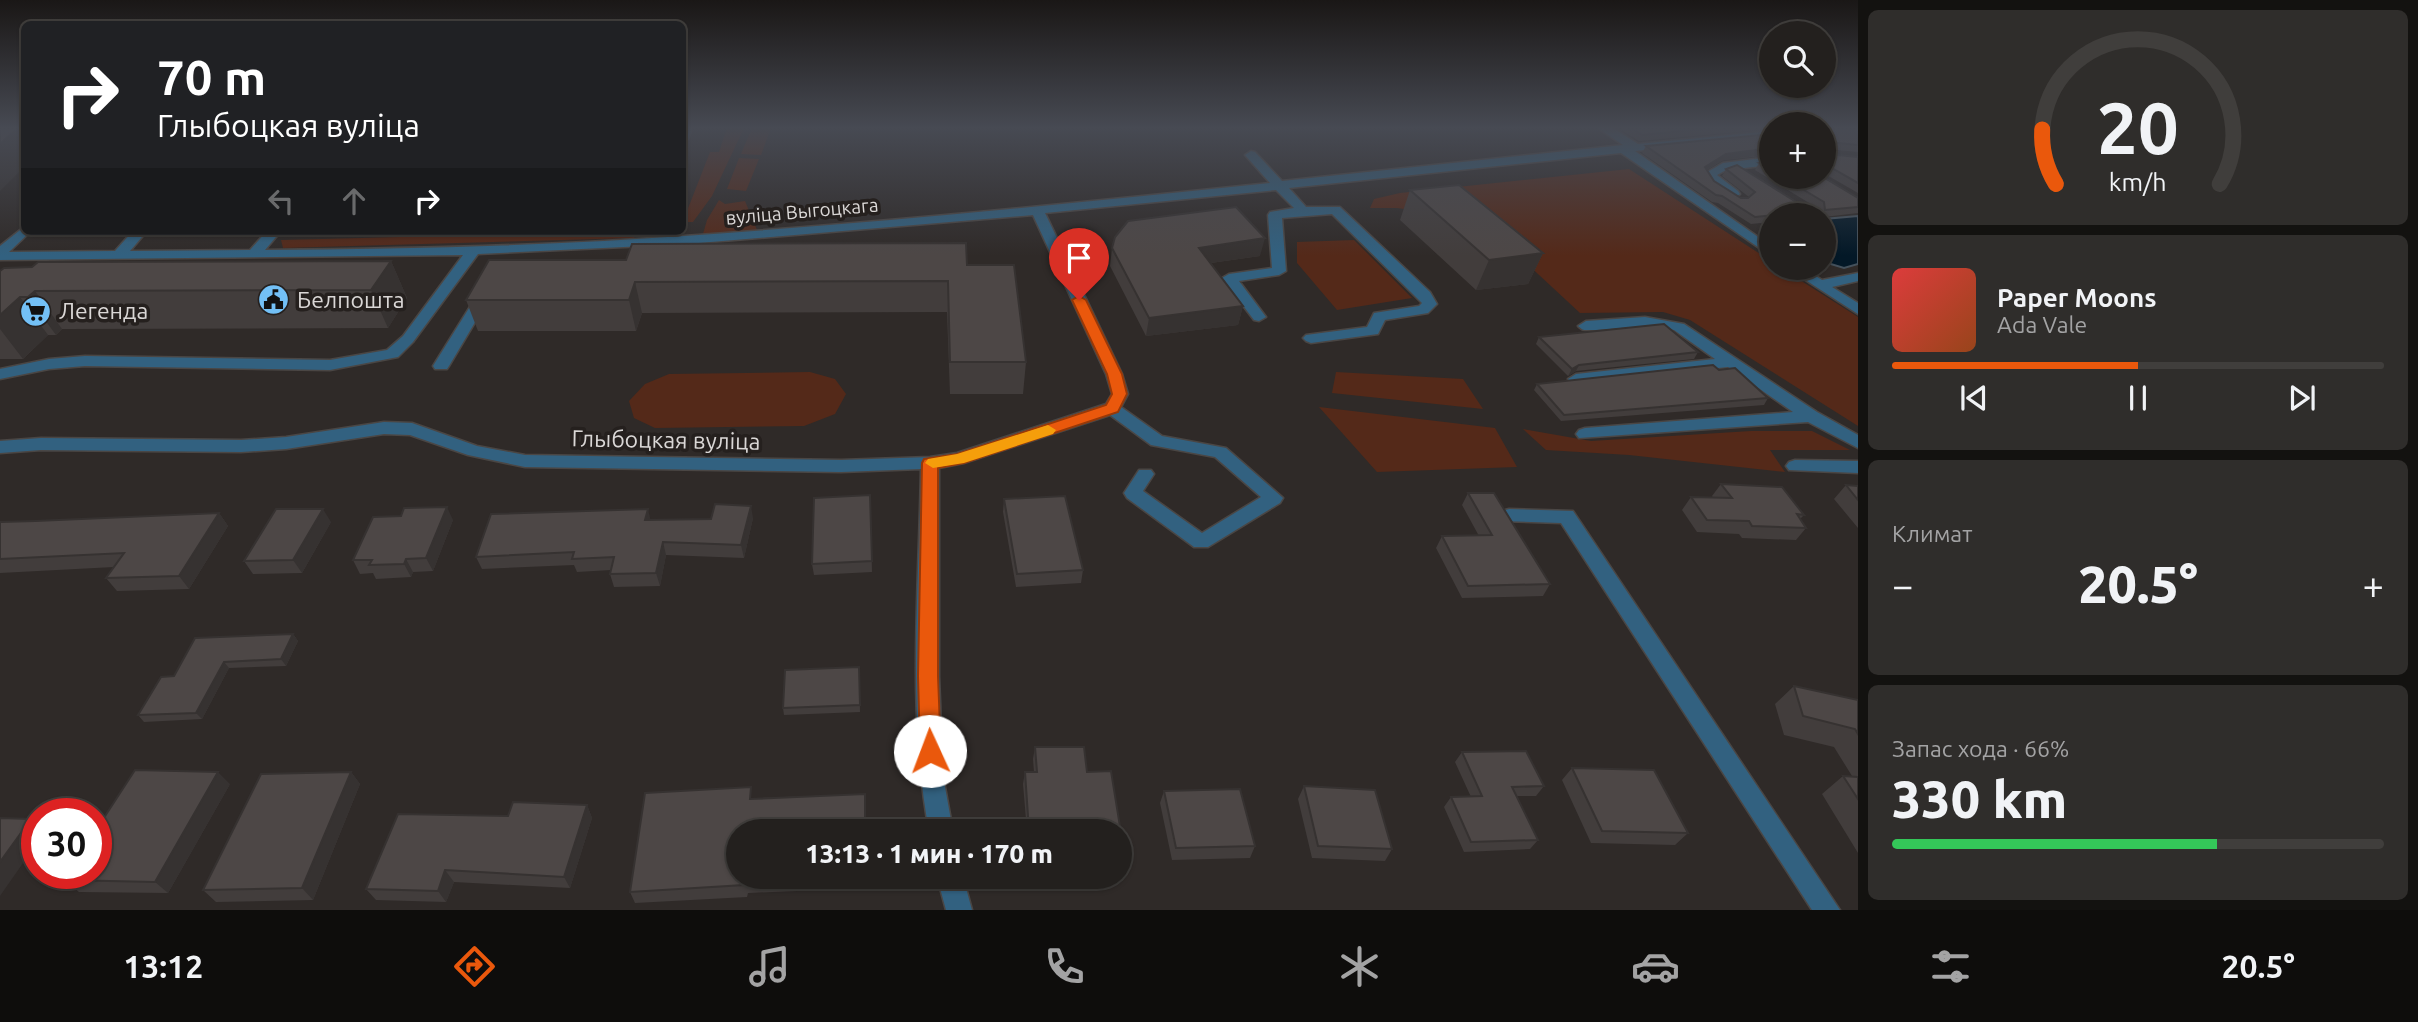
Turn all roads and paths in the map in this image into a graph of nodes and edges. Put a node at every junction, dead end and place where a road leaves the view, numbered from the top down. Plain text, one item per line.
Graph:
1 (1266, 170) edge
2 (1423, 170) edge
3 (1659, 170) edge
4 (1717, 170) edge
5 (1743, 170) edge
6 (1758, 180) edge
7 (1281, 186) junction
8 (1742, 200) edge
9 (1037, 210) junction
10 (1303, 211) junction
11 (21, 234) edge
12 (686, 234) edge
13 (136, 235) edge
14 (270, 235) edge
15 (677, 235) edge
16 (648, 237) edge
17 (1759, 243) edge
18 (508, 250) junction
19 (473, 251) junction
20 (0, 254) edge
21 (118, 255) junction
22 (253, 255) junction
23 (1858, 277) edge
24 (1812, 280) edge
25 (1819, 285) junction
26 (1858, 310) edge
27 (1259, 317) dead end
28 (1586, 326) dead end
29 (1311, 338) dead end
30 (1729, 362) junction
31 (441, 366) dead end
32 (0, 374) edge
33 (1576, 379) edge
34 (1112, 408) junction
35 (1811, 416) junction
36 (1586, 434) dead end
37 (1858, 442) edge
38 (0, 447) edge
39 (930, 463) junction
40 (1795, 466) dead end
41 (1858, 467) edge
42 (1145, 474) dead end
43 (1509, 516) edge
44 (939, 819) edge
45 (953, 889) edge
46 (959, 910) edge
47 (1827, 910) edge

1 - 7 street
2 - 7 street, вуліца Выгоцкага
3 - 17 street
4 - 8 street
5 - 6 street
7 - 9 street, вуліца Выгоцкага
7 - 10 street
9 - 12 street, вуліца Выгоцкага
9 - 34 street
10 - 27 street
10 - 29 street
11 - 20 street
13 - 21 street
14 - 22 street
15 - 16 street, вуліца Выгоцкага
16 - 18 street, вуліца Выгоцкага
18 - 19 street, вуліца Выгоцкага
18 - 31 street
19 - 22 street, вуліца Выгоцкага
19 - 32 street
20 - 21 street, вуліца Выгоцкага
21 - 22 street, вуліца Выгоцкага
23 - 25 street
24 - 25 street
25 - 26 street
28 - 30 street
30 - 33 street
30 - 35 street
34 - 39 street, Глыбоцкая вуліца
34 - 42 street
35 - 36 street
35 - 37 street
38 - 39 street, Глыбоцкая вуліца
39 - 44 street
40 - 41 street
43 - 47 street
45 - 46 street

